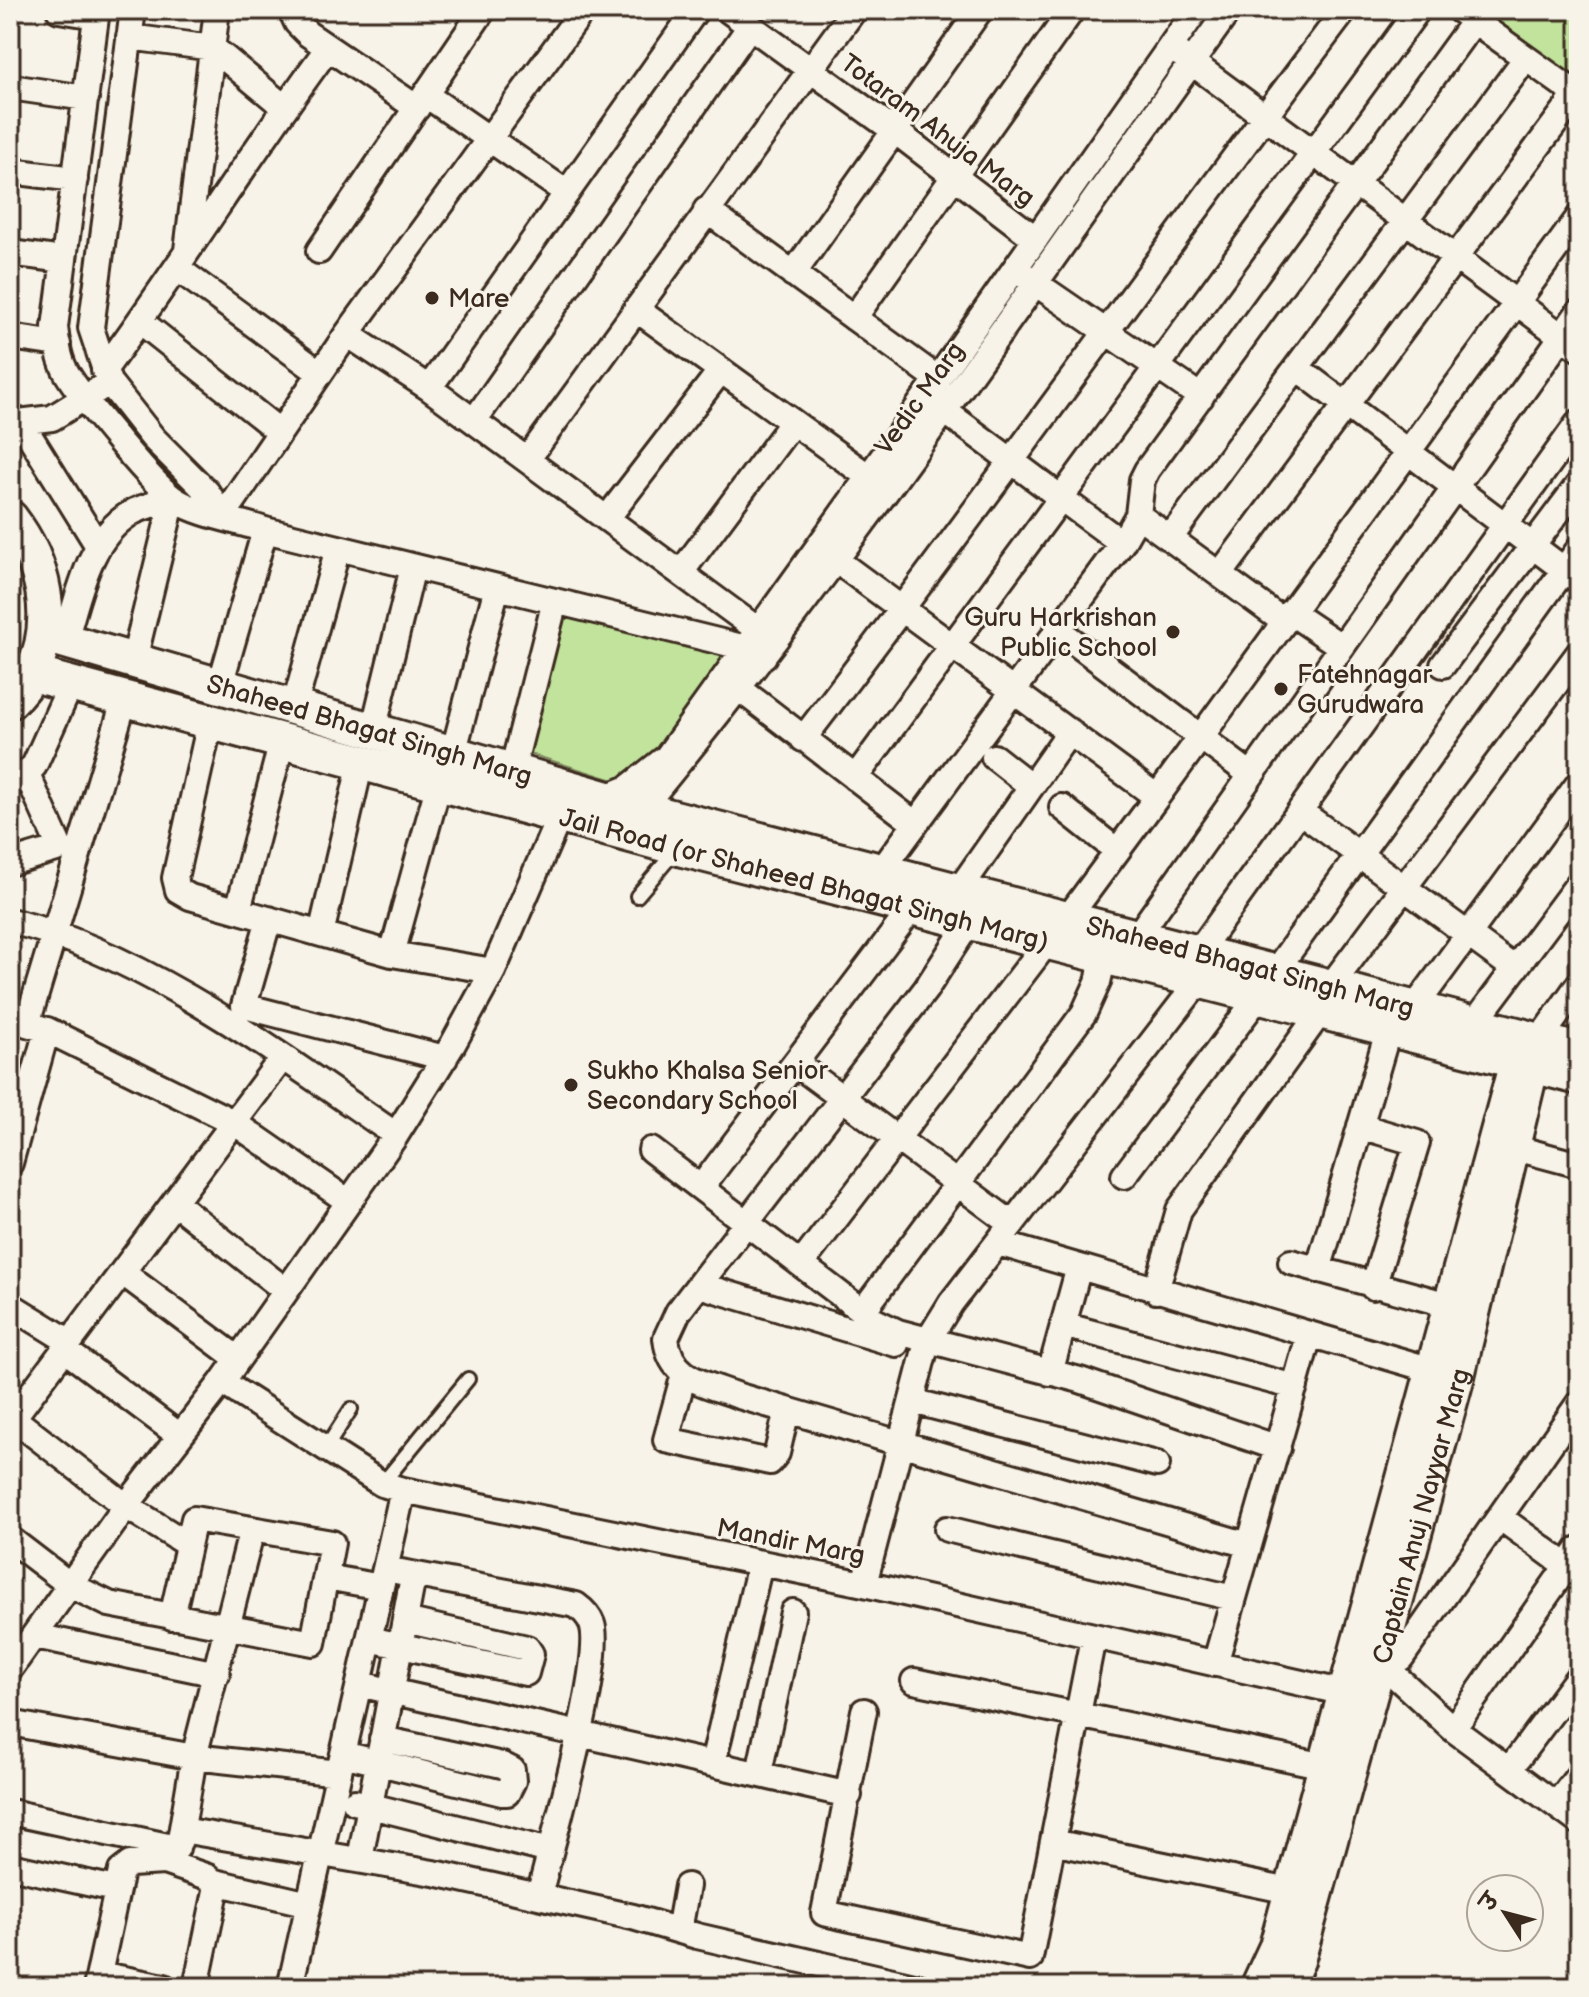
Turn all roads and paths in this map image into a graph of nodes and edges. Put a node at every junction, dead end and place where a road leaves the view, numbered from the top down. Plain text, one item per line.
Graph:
1 (59, 10) edge
2 (133, 10) edge
3 (217, 10) edge
4 (291, 10) edge
5 (483, 10) edge
6 (583, 10) edge
7 (696, 10) edge
8 (728, 10) edge
9 (854, 10) edge
10 (980, 10) edge
11 (1072, 10) edge
12 (1196, 10) edge
13 (1229, 10) edge
14 (1345, 10) edge
15 (1418, 10) edge
16 (97, 13) edge
17 (1472, 14) edge
18 (750, 26) junction
19 (129, 37) junction
20 (1171, 47) junction
21 (213, 48) junction
22 (328, 48) junction
23 (1526, 58) junction
24 (1192, 62) junction
25 (811, 70) junction
26 (10, 87) edge
27 (1578, 95) edge
28 (86, 98) junction
29 (422, 102) junction
30 (284, 107) junction
31 (1265, 115) junction
32 (895, 131) junction
33 (489, 139) junction
34 (1315, 152) junction
35 (10, 171) edge
36 (953, 177) junction
37 (75, 179) junction
38 (1356, 183) junction
39 (567, 193) junction
40 (706, 210) junction
41 (1579, 217) edge
42 (1406, 219) junction
43 (1036, 239) junction
44 (319, 251) dead end
45 (10, 253) edge
46 (1456, 257) junction
47 (64, 260) junction
48 (182, 263) junction
49 (793, 274) junction
50 (1025, 276) junction
51 (1518, 303) junction
52 (636, 309) junction
53 (1579, 312) edge
54 (854, 318) junction
55 (140, 321) junction
56 (1106, 330) junction
57 (347, 334) junction
58 (10, 337) edge
59 (1570, 342) edge
60 (58, 344) junction
61 (1157, 364) junction
62 (1297, 368) junction
63 (721, 370) junction
64 (320, 373) junction
65 (107, 376) junction
66 (429, 388) junction
67 (932, 388) junction
68 (1201, 397) junction
69 (85, 398) junction
70 (1346, 405) junction
71 (945, 411) junction
72 (474, 421) junction
73 (793, 422) junction
74 (1579, 422) edge
75 (16, 423) edge
76 (280, 432) junction
77 (1407, 451) junction
78 (527, 460) junction
79 (1009, 460) junction
80 (869, 477) junction
81 (1579, 484) edge
82 (1455, 489) junction
83 (1061, 498) junction
84 (173, 499) junction
85 (1138, 515) junction
86 (223, 516) junction
87 (608, 517) junction
88 (10, 518) edge
89 (1504, 526) junction
90 (265, 530) junction
91 (1170, 538) junction
92 (1122, 543) junction
93 (98, 546) junction
94 (1533, 546) junction
95 (338, 548) junction
96 (826, 554) junction
97 (1574, 566) edge
98 (413, 567) junction
99 (682, 571) junction
100 (1221, 573) junction
101 (497, 587) junction
102 (555, 601) junction
103 (903, 609) junction
104 (1287, 616) junction
105 (1057, 629) junction
106 (55, 637) junction
107 (756, 645) junction
108 (952, 646) junction
109 (1342, 647) junction
110 (1579, 653) edge
111 (134, 660) junction
112 (1443, 665) dead end
113 (33, 674) junction
114 (71, 684) junction
115 (732, 684) junction
116 (220, 685) junction
117 (1013, 688) junction
118 (125, 698) junction
119 (10, 701) edge
120 (294, 708) junction
121 (210, 722) junction
122 (1070, 731) junction
123 (1201, 737) junction
124 (803, 739) junction
125 (282, 741) junction
126 (367, 746) junction
127 (994, 757) dead end
128 (446, 768) junction
129 (512, 771) junction
130 (1251, 775) junction
131 (855, 778) junction
132 (18, 779) edge
133 (1579, 783) edge
134 (1031, 786) junction
135 (1157, 797) junction
136 (604, 798) junction
137 (1062, 807) dead end
138 (641, 809) junction
139 (1301, 812) junction
140 (560, 815) junction
141 (913, 822) junction
142 (679, 848) junction
143 (1117, 851) junction
144 (1359, 854) junction
145 (10, 863) edge
146 (881, 871) junction
147 (1579, 883) edge
148 (1404, 887) junction
149 (637, 896) dead end
150 (964, 906) junction
151 (913, 907) junction
152 (238, 910) junction
153 (269, 919) junction
154 (10, 921) edge
155 (1057, 930) junction
156 (56, 932) junction
157 (321, 934) junction
158 (1468, 934) junction
159 (1136, 938) junction
160 (392, 954) junction
161 (1104, 956) junction
162 (1198, 968) junction
163 (1515, 969) junction
164 (493, 971) junction
165 (1266, 984) junction
166 (1579, 984) edge
167 (1326, 999) junction
168 (1402, 1018) junction
169 (1475, 1022) junction
170 (28, 1024) edge
171 (1528, 1050) junction
172 (1579, 1051) edge
173 (283, 1057) junction
174 (445, 1058) junction
175 (795, 1063) junction
176 (1579, 1077) edge
177 (843, 1098) junction
178 (17, 1110) edge
179 (235, 1123) junction
180 (1360, 1126) junction
181 (396, 1135) junction
182 (900, 1139) junction
183 (1516, 1148) junction
184 (651, 1150) dead end
185 (10, 1163) edge
186 (1579, 1165) edge
187 (1124, 1176) dead end
188 (958, 1183) junction
189 (702, 1186) junction
190 (349, 1202) junction
191 (175, 1203) junction
192 (748, 1221) junction
193 (1005, 1233) junction
194 (1291, 1262) dead end
195 (802, 1263) junction
196 (1079, 1267) junction
197 (1318, 1270) junction
198 (123, 1273) junction
199 (699, 1285) junction
200 (1373, 1287) junction
201 (286, 1291) junction
202 (1156, 1291) junction
203 (10, 1305) edge
204 (1449, 1305) junction
205 (863, 1311) junction
206 (1063, 1325) junction
207 (1309, 1336) junction
208 (927, 1342) junction
209 (67, 1346) junction
210 (238, 1359) junction
211 (1432, 1370) junction
212 (1050, 1373) junction
213 (684, 1374) junction
214 (468, 1379) dead end
215 (222, 1382) junction
216 (1295, 1387) junction
217 (912, 1401) junction
218 (1579, 1403) edge
219 (351, 1409) dead end
220 (787, 1410) junction
221 (11, 1417) edge
222 (180, 1436) junction
223 (901, 1444) junction
224 (326, 1448) junction
225 (1278, 1448) junction
226 (1157, 1464) dead end
227 (393, 1487) junction
228 (126, 1506) junction
229 (1501, 1518) junction
230 (252, 1529) junction
231 (947, 1529) dead end
232 (10, 1539) edge
233 (187, 1544) junction
234 (1248, 1545) junction
235 (1575, 1563) edge
236 (760, 1564) junction
237 (326, 1577) junction
238 (413, 1577) junction
239 (383, 1578) junction
240 (864, 1584) junction
241 (70, 1585) junction
242 (1233, 1598) junction
243 (793, 1612) dead end
244 (172, 1617) junction
245 (405, 1620) junction
246 (226, 1626) junction
247 (1093, 1638) junction
248 (369, 1639) junction
249 (400, 1646) junction
250 (20, 1650) edge
251 (1379, 1662) junction
252 (1215, 1664) junction
253 (217, 1674) junction
254 (1579, 1676) edge
255 (914, 1681) dead end
256 (359, 1684) junction
257 (392, 1692) junction
258 (1359, 1696) junction
259 (864, 1711) dead end
260 (1078, 1714) junction
261 (10, 1723) edge
262 (1453, 1729) junction
263 (579, 1733) junction
264 (382, 1739) junction
265 (194, 1757) junction
266 (376, 1763) junction
267 (713, 1763) junction
268 (1325, 1766) junction
269 (1509, 1770) junction
270 (759, 1773) junction
271 (338, 1774) junction
272 (1579, 1775) edge
273 (849, 1795) junction
274 (369, 1805) junction
275 (1556, 1805) junction
276 (10, 1812) edge
277 (1579, 1822) edge
278 (1053, 1842) junction
279 (174, 1847) junction
280 (550, 1851) junction
281 (320, 1853) junction
282 (360, 1859) junction
283 (10, 1866) edge
284 (215, 1882) junction
285 (687, 1886) dead end
286 (115, 1889) junction
287 (1290, 1891) junction
288 (539, 1896) junction
289 (309, 1904) junction
290 (679, 1931) junction
291 (97, 1980) edge
292 (1292, 1985) edge
293 (164, 1987) edge
294 (196, 1987) edge
295 (290, 1987) edge
296 (919, 1987) edge
297 (1256, 1987) edge

1 - 16 street
2 - 19 street
3 - 21 street
4 - 22 street
5 - 29 street
6 - 33 street
7 - 39 street
8 - 18 street, Totaram Ahuja Marg
9 - 25 street
10 - 32 street
11 - 36 street
12 - 20 street, Vedic Marg
13 - 24 street, Vedic Marg
14 - 31 street
15 - 34 street
16 - 28 street
17 - 23 street
17 - 38 street
18 - 25 street, Totaram Ahuja Marg
18 - 72 street
19 - 21 street
19 - 65 street
20 - 24 street
20 - 43 street, Vedic Marg
21 - 30 street
21 - 48 street
22 - 29 street
22 - 30 street
23 - 27 street
23 - 42 street
24 - 31 street
24 - 50 street, Vedic Marg
25 - 32 street, Totaram Ahuja Marg
25 - 40 street
26 - 28 street
27 - 46 street
28 - 37 street
29 - 33 street
29 - 44 street
30 - 48 street
31 - 34 street
31 - 56 street
32 - 36 street, Totaram Ahuja Marg
32 - 49 street
33 - 39 street
33 - 57 street
34 - 38 street
34 - 61 street
35 - 37 street
36 - 43 street, Totaram Ahuja Marg
36 - 54 street
37 - 47 street
38 - 42 street
38 - 68 street
39 - 66 street
40 - 49 street
40 - 52 street
41 - 51 street
42 - 46 street
42 - 62 street
43 - 50 street, Vedic Marg
45 - 47 street
46 - 51 street
46 - 70 street
47 - 60 street
48 - 55 street
48 - 64 street
49 - 54 street
50 - 56 street
50 - 67 street, Vedic Marg
50 - 71 street, Vedic Marg
51 - 59 street
51 - 77 street
52 - 63 street
52 - 78 street
53 - 59 street
54 - 67 street
55 - 65 street
55 - 76 street
56 - 61 street
56 - 79 street
57 - 64 street
57 - 66 street
58 - 60 street
59 - 82 street
60 - 69 street
61 - 68 street
61 - 83 street
62 - 70 street
62 - 91 street
63 - 73 street
63 - 87 street
64 - 76 street
65 - 69 street
65 - 86 street
66 - 72 street
67 - 71 street
67 - 80 street, Vedic Marg
68 - 85 street
69 - 75 street
69 - 84 street
70 - 77 street
70 - 100 street
71 - 79 street
71 - 96 street, Vedic Marg
72 - 78 street
73 - 80 street
73 - 99 street
74 - 89 street
75 - 93 street
76 - 86 street
77 - 82 street
77 - 104 street
78 - 87 street
79 - 83 street
79 - 103 street
80 - 96 street, Vedic Marg
81 - 94 street
82 - 89 street
82 - 109 street
83 - 92 street
83 - 108 street
84 - 86 street
84 - 93 street
84 - 111 street
85 - 91 street
85 - 92 street
86 - 90 street
87 - 99 street
88 - 106 main road
89 - 94 street
89 - 139 street
90 - 95 street
90 - 116 street
91 - 100 street
92 - 105 street
93 - 106 street
94 - 97 street
94 - 112 street
95 - 98 street
95 - 120 street
96 - 103 street
96 - 107 street, Vedic Marg
97 - 144 street
98 - 101 street
98 - 126 street
99 - 107 street
100 - 104 street
101 - 102 street
101 - 128 street
102 - 107 street
102 - 129 street
103 - 108 street
103 - 124 street
104 - 109 street
104 - 123 street
105 - 117 street
105 - 123 street
106 - 111 main road, Shaheed Bhagat Singh Marg
106 - 113 main road
107 - 115 street, Vedic Marg
108 - 117 street
108 - 131 street
109 - 130 street
110 - 148 street
111 - 116 main road, Shaheed Bhagat Singh Marg
113 - 114 main road, Jail Road (or Shaheed Bhagat Singh Marg)
113 - 119 main road
114 - 118 main road, Jail Road (or Shaheed Bhagat Singh Marg)
114 - 132 street
115 - 124 street
115 - 136 street, Vedic Marg
115 - 138 street, Vedic Marg
116 - 120 main road, Shaheed Bhagat Singh Marg
117 - 122 street
117 - 141 street
118 - 121 main road, Jail Road (or Shaheed Bhagat Singh Marg)
118 - 156 street
120 - 126 main road, Shaheed Bhagat Singh Marg
121 - 125 main road, Jail Road (or Shaheed Bhagat Singh Marg)
121 - 152 street
122 - 134 street
122 - 135 street
123 - 130 street
123 - 135 street
124 - 131 street
125 - 126 main road, Jail Road (or Shaheed Bhagat Singh Marg)
125 - 152 street
126 - 128 main road, Jail Road (or Shaheed Bhagat Singh Marg)
126 - 157 street
127 - 134 street
128 - 129 main road, Shaheed Bhagat Singh Marg
128 - 140 main road, Jail Road (or Shaheed Bhagat Singh Marg)
128 - 160 street
129 - 136 main road, Shaheed Bhagat Singh Marg
130 - 159 street
131 - 141 street
132 - 145 street
133 - 158 street
134 - 150 street
135 - 143 street
136 - 138 main road, Shaheed Bhagat Singh Marg
137 - 143 street
138 - 146 main road, Shaheed Bhagat Singh Marg
139 - 144 street
139 - 162 street
140 - 142 main road, Jail Road (or Shaheed Bhagat Singh Marg)
140 - 164 street
141 - 146 street
142 - 149 lane
142 - 151 main road, Jail Road (or Shaheed Bhagat Singh Marg)
143 - 155 street
144 - 148 street
144 - 165 street
146 - 150 main road, Shaheed Bhagat Singh Marg
147 - 163 street
148 - 158 street
148 - 167 street
150 - 151 main road, Jail Road (or Shaheed Bhagat Singh Marg)
150 - 155 main road, Jail Road (or Shaheed Bhagat Singh Marg)
150 - 177 street
151 - 175 street
152 - 153 street
153 - 157 street
153 - 174 street
154 - 156 street
155 - 159 main road, Shaheed Bhagat Singh Marg
155 - 161 main road, Jail Road (or Shaheed Bhagat Singh Marg)
155 - 182 street
156 - 170 street
156 - 173 street
157 - 160 street
158 - 163 street
158 - 168 street
159 - 162 main road, Shaheed Bhagat Singh Marg
160 - 164 street
161 - 162 main road, Jail Road (or Shaheed Bhagat Singh Marg)
161 - 188 street
162 - 165 main road, Jail Road (or Shaheed Bhagat Singh Marg)
162 - 193 street
163 - 169 street
164 - 174 street
165 - 167 main road, Jail Road (or Shaheed Bhagat Singh Marg)
165 - 187 street
166 - 171 street
167 - 168 main road, Jail Road (or Shaheed Bhagat Singh Marg)
167 - 202 street
168 - 169 main road, Shaheed Bhagat Singh Marg
168 - 171 main road, Jail Road (or Shaheed Bhagat Singh Marg)
168 - 180 street
169 - 171 main road, Shaheed Bhagat Singh Marg
170 - 178 street
170 - 179 street
171 - 172 main road, Shaheed Bhagat Singh Marg
171 - 176 main road, Jail Road (or Shaheed Bhagat Singh Marg)
171 - 183 street, Captain Anuj Nayyar Marg
171 - 204 street, Captain Anuj Nayyar Marg
173 - 179 street
173 - 181 street
174 - 181 street
175 - 177 street
175 - 189 street
177 - 182 street
177 - 192 street
178 - 185 street
179 - 190 street
179 - 191 street
180 - 197 street
180 - 200 street
181 - 190 street
182 - 188 street
182 - 195 street
183 - 186 street
183 - 251 street, Captain Anuj Nayyar Marg
184 - 189 street
188 - 193 street
188 - 205 street
189 - 192 street
190 - 201 street
191 - 198 street
191 - 201 street
192 - 195 street
192 - 199 street
193 - 196 street
193 - 208 street
194 - 197 street
195 - 205 street
196 - 202 street
196 - 206 street
197 - 200 street
198 - 209 street
198 - 210 street
199 - 208 street
199 - 213 street
200 - 204 street
201 - 210 street
202 - 207 street
203 - 209 street
204 - 211 street, Captain Anuj Nayyar Marg
205 - 208 street
206 - 212 street
206 - 216 street
207 - 211 street
207 - 216 street
208 - 212 street
208 - 217 street
209 - 221 street
209 - 222 street
210 - 215 street
211 - 251 street, Captain Anuj Nayyar Marg
212 - 225 street
213 - 220 street
213 - 220 street
214 - 227 lane
215 - 222 street
215 - 224 street, Mandir Marg
216 - 225 street
217 - 223 street
217 - 226 street
218 - 229 street
219 - 224 lane
220 - 223 street
221 - 228 street
222 - 228 street
223 - 234 street
223 - 240 street
224 - 227 street, Mandir Marg
225 - 234 street
227 - 236 street, Mandir Marg
227 - 239 street
228 - 233 street
228 - 241 street
229 - 235 street
229 - 251 street
230 - 233 street
230 - 237 street
230 - 246 street
231 - 242 street
232 - 241 street
233 - 244 street
234 - 242 street
235 - 262 street
236 - 240 street, Mandir Marg
236 - 267 street
237 - 239 street
237 - 246 street
238 - 239 street
238 - 245 street
238 - 263 street
239 - 248 street
240 - 247 street, Mandir Marg
241 - 244 street
241 - 250 street
242 - 252 street
243 - 270 street
244 - 246 street
245 - 249 street
245 - 249 street
246 - 253 street
247 - 252 street, Mandir Marg
247 - 260 street
248 - 249 street
248 - 256 street
249 - 257 street
250 - 253 street
251 - 258 street, Captain Anuj Nayyar Marg
251 - 262 street
252 - 258 street, Mandir Marg
253 - 265 street
254 - 269 street
255 - 260 street
256 - 257 street
256 - 271 street
257 - 263 street
257 - 264 street
258 - 268 street, Captain Anuj Nayyar Marg
258 - 292 street, Captain Anuj Nayyar Marg
259 - 273 street
260 - 268 street
260 - 278 street
261 - 265 street
262 - 269 street
263 - 267 street
263 - 280 street
264 - 266 street
264 - 266 street
265 - 271 street
265 - 279 street
266 - 271 street
266 - 274 street
267 - 270 street
268 - 287 street, Captain Anuj Nayyar Marg
269 - 275 street
270 - 273 street
271 - 274 street
271 - 281 street
272 - 275 street
273 - 278 street
274 - 280 street
274 - 282 street
275 - 277 street
276 - 279 street
278 - 287 street
279 - 281 street
279 - 284 street
279 - 286 street
280 - 288 street
281 - 282 street
281 - 289 street
282 - 288 street
283 - 286 street
284 - 289 street
284 - 294 street
285 - 290 street
286 - 291 street
287 - 297 street, Captain Anuj Nayyar Marg
288 - 290 street
289 - 295 street
290 - 296 street
291 - 293 street

